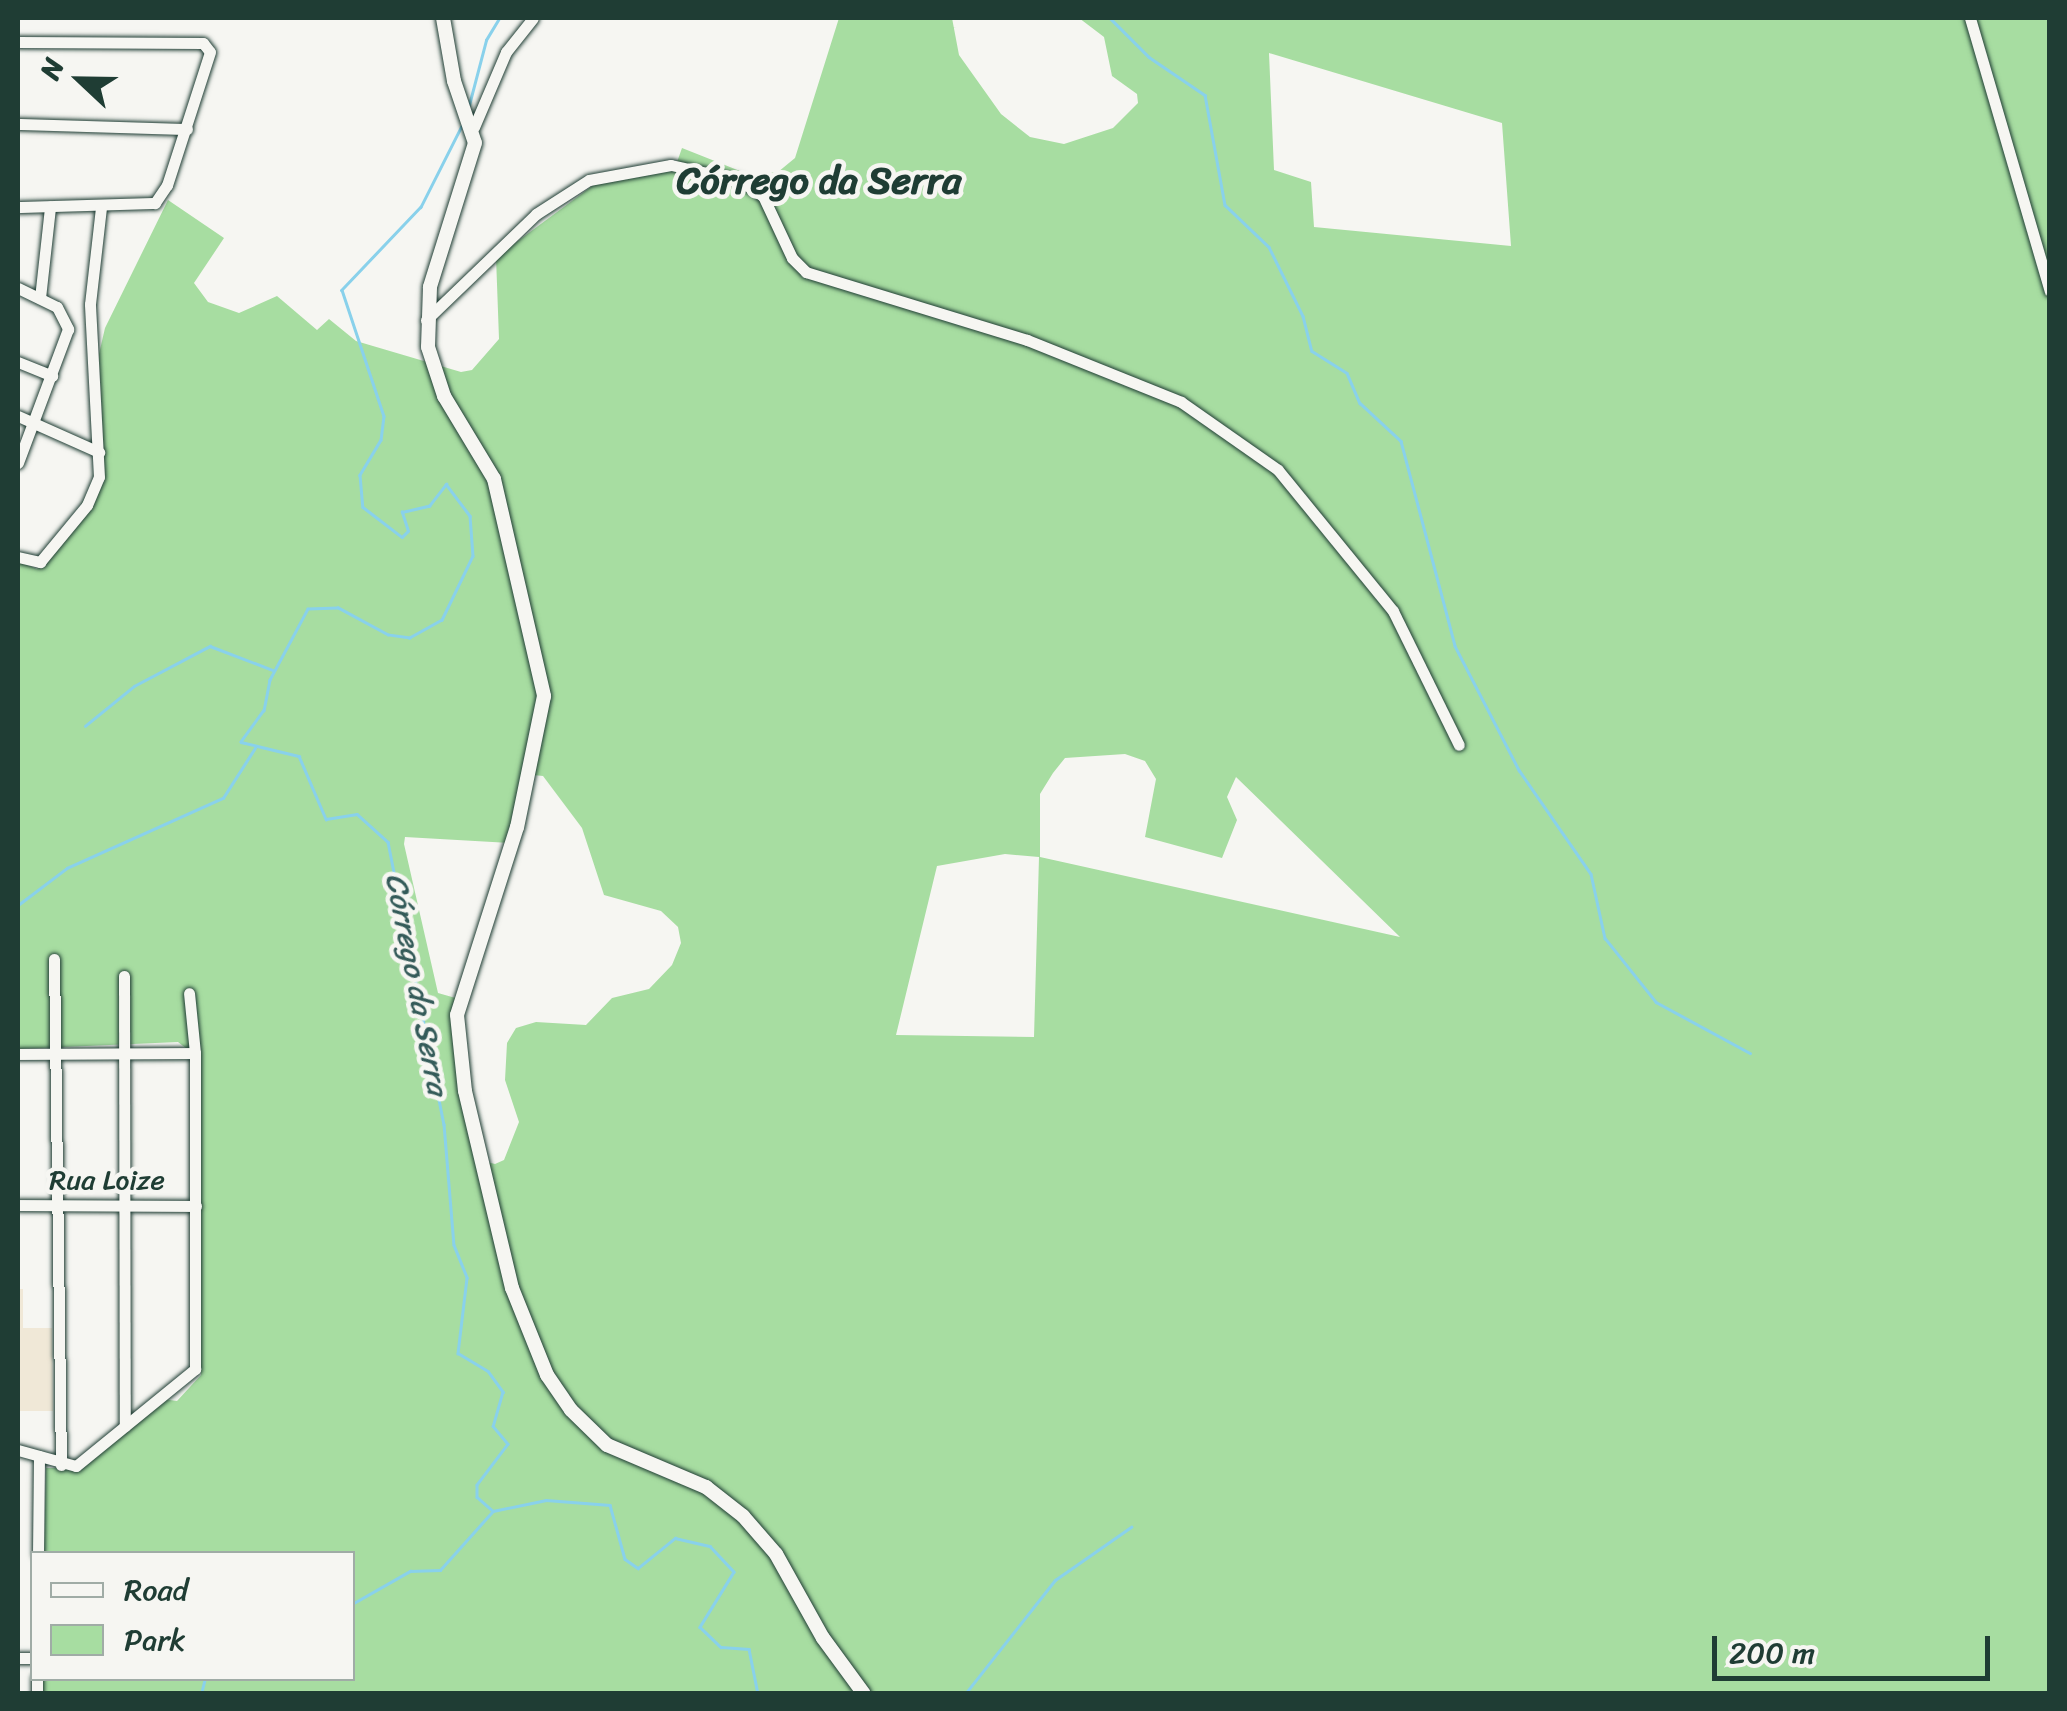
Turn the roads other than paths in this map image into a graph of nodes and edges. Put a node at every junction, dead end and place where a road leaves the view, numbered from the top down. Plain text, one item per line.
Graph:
1 (444, 18) edge
2 (534, 18) edge
3 (1970, 18) edge
4 (18, 42) edge
5 (472, 122) junction
6 (18, 124) edge
7 (187, 130) junction
8 (18, 207) edge
9 (50, 207) junction
10 (101, 207) junction
11 (18, 288) edge
12 (2050, 291) edge
13 (40, 298) junction
14 (426, 320) junction
15 (18, 362) edge
16 (52, 376) junction
17 (18, 416) edge
18 (34, 423) junction
19 (99, 452) junction
20 (18, 463) edge
21 (18, 557) edge
22 (1459, 745) dead end
23 (54, 960) dead end
24 (124, 976) dead end
25 (189, 994) dead end
26 (195, 1053) junction
27 (18, 1054) edge
28 (56, 1054) junction
29 (122, 1054) junction
30 (60, 1204) junction
31 (18, 1205) edge
32 (127, 1206) junction
33 (196, 1206) junction
34 (126, 1426) junction
35 (18, 1450) edge
36 (39, 1456) junction
37 (61, 1465) junction
38 (38, 1551) edge
39 (864, 1694) edge

1 - 5 street
2 - 5 street
3 - 12 street
4 - 7 street
5 - 14 street
6 - 7 street
7 - 10 street
8 - 9 street
9 - 10 street
9 - 13 street
10 - 19 street
11 - 13 street
13 - 16 street
14 - 22 street
14 - 39 street
15 - 16 street
16 - 18 street
17 - 18 street
18 - 19 street
18 - 20 street
19 - 21 street
23 - 28 street
24 - 29 street
25 - 26 street
26 - 29 street
26 - 33 street
27 - 28 street
28 - 29 street
28 - 30 street
29 - 32 street
30 - 31 street, Rua Loize
30 - 32 street, Rua Loize
30 - 37 street
32 - 33 street, Rua Loize
32 - 34 street
33 - 34 street
34 - 37 street
35 - 36 street
36 - 37 street
36 - 38 street

